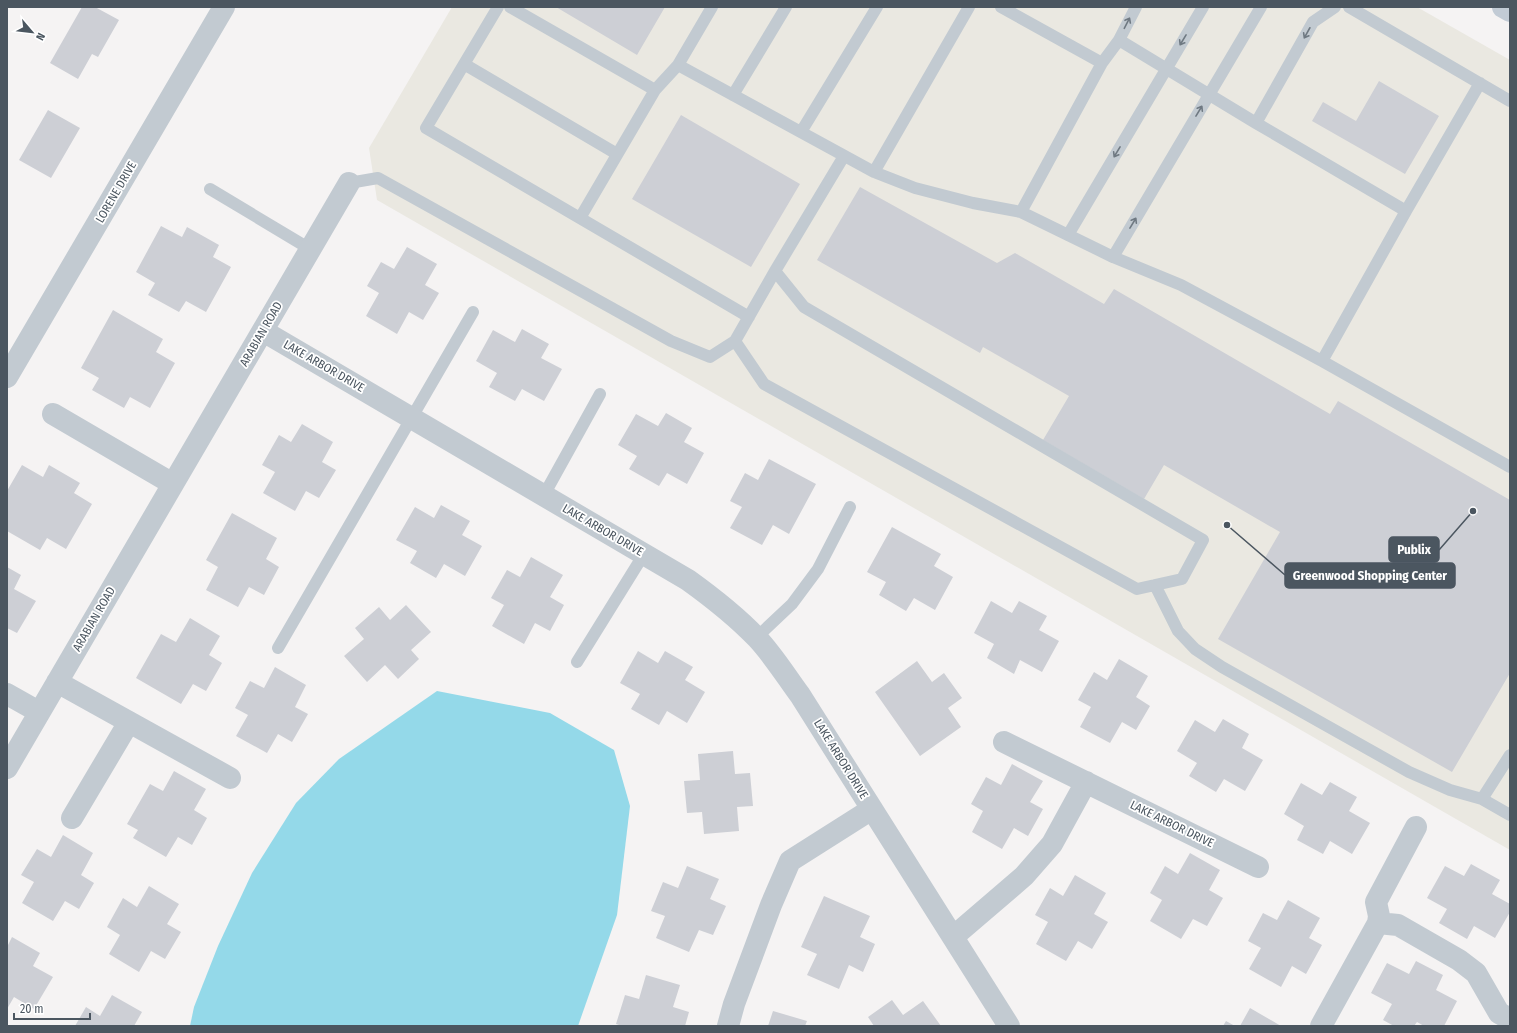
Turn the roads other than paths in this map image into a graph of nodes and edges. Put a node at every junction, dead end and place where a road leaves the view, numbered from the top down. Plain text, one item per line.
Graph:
1 (224, 7) edge
2 (498, 7) edge
3 (510, 7) edge
4 (712, 7) edge
5 (786, 7) edge
6 (877, 7) edge
7 (969, 7) edge
8 (1001, 7) edge
9 (1136, 7) edge
10 (1204, 7) edge
11 (1261, 7) edge
12 (1335, 7) edge
13 (1349, 7) edge
14 (1503, 7) edge
15 (1510, 11) edge
16 (1119, 40) junction
17 (1102, 63) junction
18 (464, 64) junction
19 (678, 65) junction
20 (1166, 68) junction
21 (1480, 83) junction
22 (655, 90) junction
23 (1209, 94) junction
24 (733, 96) junction
25 (1510, 101) edge
26 (1256, 123) junction
27 (801, 132) junction
28 (616, 154) junction
29 (844, 156) junction
30 (874, 172) junction
31 (349, 183) joint
32 (210, 189) dead end
33 (1406, 211) junction
34 (1022, 212) junction
35 (580, 218) junction
36 (1068, 235) junction
37 (310, 249) junction
38 (1113, 257) junction
39 (775, 271) junction
40 (473, 312) dead end
41 (748, 317) junction
42 (263, 331) junction
43 (735, 341) junction
44 (1322, 361) junction
45 (7, 377) edge
46 (600, 394) dead end
47 (53, 414) dead end
48 (412, 418) junction
49 (1510, 467) edge
50 (173, 484) junction
51 (544, 495) junction
52 (850, 507) dead end
53 (644, 554) junction
54 (1155, 585) junction
55 (756, 638) junction
56 (278, 648) dead end
57 (578, 662) dead end
58 (57, 682) junction
59 (7, 694) edge
60 (39, 712) junction
61 (129, 722) junction
62 (1004, 742) dead end
63 (1510, 755) edge
64 (7, 768) edge
65 (230, 778) dead end
66 (1086, 782) junction
67 (1482, 799) junction
68 (872, 809) junction
69 (1510, 815) edge
70 (72, 818) dead end
71 (1416, 827) dead end
72 (1258, 867) dead end
73 (1378, 923) junction
74 (953, 937) junction
75 (1510, 1019) edge
76 (728, 1026) edge
77 (1009, 1026) edge
78 (1321, 1026) edge

1 - 45 street, LORENE DRIVE
2 - 18 lane
3 - 22 lane
4 - 19 lane
5 - 24 lane
6 - 27 lane
7 - 30 lane
8 - 17 lane
16 -> 9 lane
10 -> 20 lane
11 - 23 lane
12 -> 26 lane
13 - 21 lane
14 - 15 main road
16 - 17 lane
16 - 20 lane
17 - 34 lane
18 - 28 lane
18 - 35 lane
19 - 22 lane
19 - 24 lane
20 - 23 lane
20 -> 36 lane
21 - 25 lane
21 - 33 lane
22 - 28 lane
23 - 26 lane
38 -> 23 lane
24 - 27 lane
26 - 33 lane
27 - 29 lane
28 - 35 lane
29 - 30 lane
29 - 39 lane
30 - 34 lane
31 - 37 street, ARABIAN ROAD
31 - 43 lane
32 - 37 lane
33 - 44 lane
34 - 36 lane
35 - 41 lane
36 - 38 lane
37 - 42 street, ARABIAN ROAD
38 - 44 lane
39 - 41 lane
39 - 54 lane
40 - 48 lane
41 - 43 lane
42 - 48 street, LAKE ARBOR DRIVE
42 - 50 street, ARABIAN ROAD
43 - 54 lane
44 - 49 lane
46 - 51 lane
47 - 50 street
48 - 51 street, LAKE ARBOR DRIVE
48 - 56 lane
50 - 58 street, ARABIAN ROAD
51 - 53 street, LAKE ARBOR DRIVE
52 - 55 lane
53 - 55 street, LAKE ARBOR DRIVE
53 - 57 lane
54 - 67 lane
55 - 68 street, LAKE ARBOR DRIVE
58 - 60 street, ARABIAN ROAD
58 - 61 street
59 - 60 street
60 - 64 street, ARABIAN ROAD
61 - 65 street
61 - 70 street
62 - 66 street, LAKE ARBOR DRIVE
63 - 67 lane
66 - 72 street, LAKE ARBOR DRIVE
66 - 74 street
67 - 69 lane
68 - 74 street, LAKE ARBOR DRIVE
68 - 76 street, LAKE ARBOR DRIVE
71 - 73 street
73 - 75 street
73 - 78 street
74 - 77 street, LAKE ARBOR DRIVE

